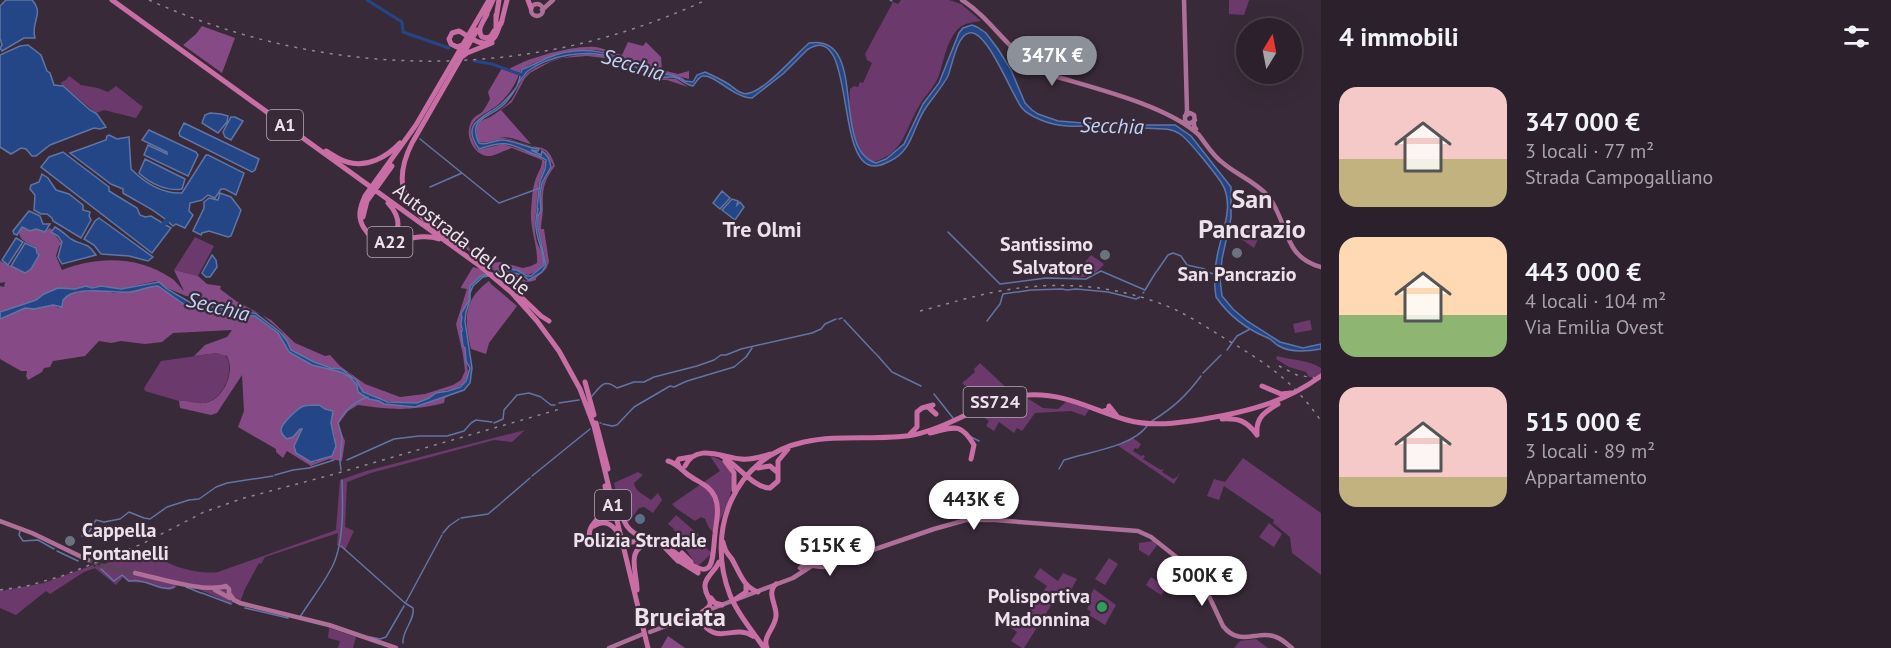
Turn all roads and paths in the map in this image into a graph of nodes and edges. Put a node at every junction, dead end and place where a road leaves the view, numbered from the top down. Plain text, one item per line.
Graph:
1 (115, 0) edge
2 (491, 0) edge
3 (500, 0) edge
4 (507, 0) edge
5 (546, 0) edge
6 (553, 0) edge
7 (962, 0) edge
8 (1184, 0) edge
9 (533, 4) edge
10 (489, 9) junction
11 (543, 10) junction
12 (496, 15) junction
13 (502, 21) junction
14 (475, 26) junction
15 (467, 35) junction
16 (474, 39) junction
17 (451, 70) junction
18 (1186, 96) junction
19 (429, 103) junction
20 (1187, 107) junction
21 (1192, 114) junction
22 (425, 117) junction
23 (1176, 119) junction
24 (1186, 119) junction
25 (1195, 120) junction
26 (1198, 133) junction
27 (321, 148) junction
28 (339, 164) junction
29 (378, 183) junction
30 (371, 192) junction
31 (461, 251) junction
32 (1319, 267) edge
33 (517, 295) junction
34 (549, 321) dead end
35 (536, 326) dead end
36 (567, 371) dead end
37 (1321, 377) edge
38 (585, 382) dead end
39 (1262, 386) dead end
40 (580, 389) junction
41 (1295, 393) junction
42 (930, 398) dead end
43 (1283, 401) junction
44 (1262, 404) dead end
45 (926, 407) junction
46 (1251, 410) junction
47 (936, 414) dead end
48 (973, 414) junction
49 (594, 415) junction
50 (956, 420) junction
51 (1208, 420) junction
52 (917, 422) junction
53 (1148, 425) junction
54 (964, 431) junction
55 (923, 434) junction
56 (902, 436) junction
57 (598, 443) junction
58 (788, 449) junction
59 (777, 452) junction
60 (711, 453) junction
61 (720, 455) junction
62 (693, 456) junction
63 (970, 456) dead end
64 (684, 465) junction
65 (758, 468) junction
66 (693, 475) junction
67 (778, 476) junction
68 (614, 493) junction
69 (732, 498) junction
70 (0, 521) edge
71 (650, 539) junction
72 (629, 541) junction
73 (723, 542) junction
74 (619, 544) junction
75 (661, 544) junction
76 (680, 557) junction
77 (720, 557) junction
78 (88, 560) tunnel mouth
79 (734, 563) junction
80 (629, 568) junction
81 (724, 568) junction
82 (135, 573) tunnel mouth
83 (776, 584) junction
84 (746, 585) junction
85 (728, 589) junction
86 (637, 590) junction
87 (759, 591) junction
88 (771, 595) junction
89 (734, 600) junction
90 (722, 605) junction
91 (704, 611) junction
92 (739, 614) junction
93 (691, 616) junction
94 (703, 625) junction
95 (748, 625) junction
96 (771, 630) junction
97 (646, 632) junction
98 (732, 632) junction
99 (396, 648) edge
100 (609, 648) edge
101 (650, 648) edge
102 (765, 648) edge
103 (1292, 648) edge

1 - 27 highway, Autostrada del Sole / A1
1 - 28 highway, Autostrada del Sole / A1
2 - 10 highway, A22
2 - 14 highway, A22
3 - 12 highway
4 - 13 highway
5 - 9 main road
6 - 11 main road
7 - 23 main road
8 - 18 main road
9 - 11 main road
9 - 11 main road
10 - 12 highway
10 - 17 highway, A22
12 - 16 highway
13 - 16 highway
13 - 17 highway
14 - 15 highway
14 - 17 highway, A22
15 - 16 highway
15 - 17 highway
17 - 19 highway, A22
17 - 22 highway, A22
18 - 20 main road
18 - 26 main road
19 - 27 highway
19 - 29 highway, A22
20 - 21 main road
20 - 24 main road
21 - 24 main road
21 - 25 main road
22 - 29 highway
22 - 31 highway, A1
23 - 24 main road
23 - 26 main road
24 - 25 main road
24 - 26 main road
25 - 26 main road
26 - 32 main road
27 - 31 highway, Autostrada del Sole / A1
28 - 30 highway, A1
28 - 31 highway, Autostrada del Sole / A1
29 - 30 highway, A22
30 - 31 highway, A22
31 - 33 highway, Autostrada del Sole / A1
33 - 34 highway
33 - 35 highway
33 - 40 highway, Autostrada del Sole / A1
33 - 49 highway, Autostrada del Sole / A1
36 - 40 highway
37 - 41 highway, SS724
37 - 43 highway, SS724
38 - 49 highway
39 - 41 highway
40 - 57 highway, Autostrada del Sole / A1
41 - 46 highway, SS724
42 - 45 highway
43 - 51 highway, SS724
43 - 51 highway
44 - 46 highway
45 - 47 highway
45 - 52 highway
46 - 53 highway, SS724
48 - 53 highway, SS724
48 - 54 highway
48 - 55 highway, SS724
49 - 68 highway, Autostrada del Sole / A1
50 - 52 highway
50 - 53 highway, SS724
50 - 56 highway, SS724
51 - 53 highway, SS724
52 - 56 highway
54 - 55 highway
54 - 63 highway
55 - 58 highway, SS724
56 - 59 highway, SS724
57 - 74 highway
57 - 80 highway, Autostrada del Sole / A1
58 - 65 highway, SS724
58 - 67 highway
59 - 61 highway
59 - 69 highway, SS724
60 - 61 highway
60 - 62 highway
60 - 69 highway
61 - 67 highway
62 - 64 highway
62 - 64 highway
62 - 66 highway
64 - 66 highway
64 - 76 highway
65 - 67 highway
65 - 73 highway, SS724
66 - 76 highway
68 - 71 highway
68 - 86 highway, Autostrada del Sole / A1
69 - 77 highway, SS724
70 - 78 main road
71 - 72 highway
71 - 76 highway
72 - 74 highway
72 - 75 highway
73 - 79 highway
73 - 81 highway, SS724
74 - 80 highway
75 - 76 highway
75 - 86 highway
77 - 85 highway, SS724
77 - 91 highway
79 - 81 highway
79 - 84 highway
80 - 97 highway, Autostrada del Sole / A1
81 - 85 highway, SS724
82 - 99 main road
83 - 87 main road
83 - 88 highway
83 - 103 main road
84 - 87 highway
84 - 89 highway
85 - 90 highway
85 - 92 highway, SS724
86 - 97 highway, Autostrada del Sole / A1
87 - 88 highway
87 - 89 main road
88 - 96 highway
89 - 90 main road
90 - 91 main road
91 - 93 main road
91 - 94 highway
92 - 95 highway, SS724
92 - 98 highway
92 - 102 highway, SS724
93 - 94 highway
93 - 97 main road
94 - 98 highway
95 - 96 highway
95 - 102 highway, SS724
96 - 102 highway
97 - 100 main road
97 - 101 highway, Autostrada del Sole / A1
98 - 102 highway

